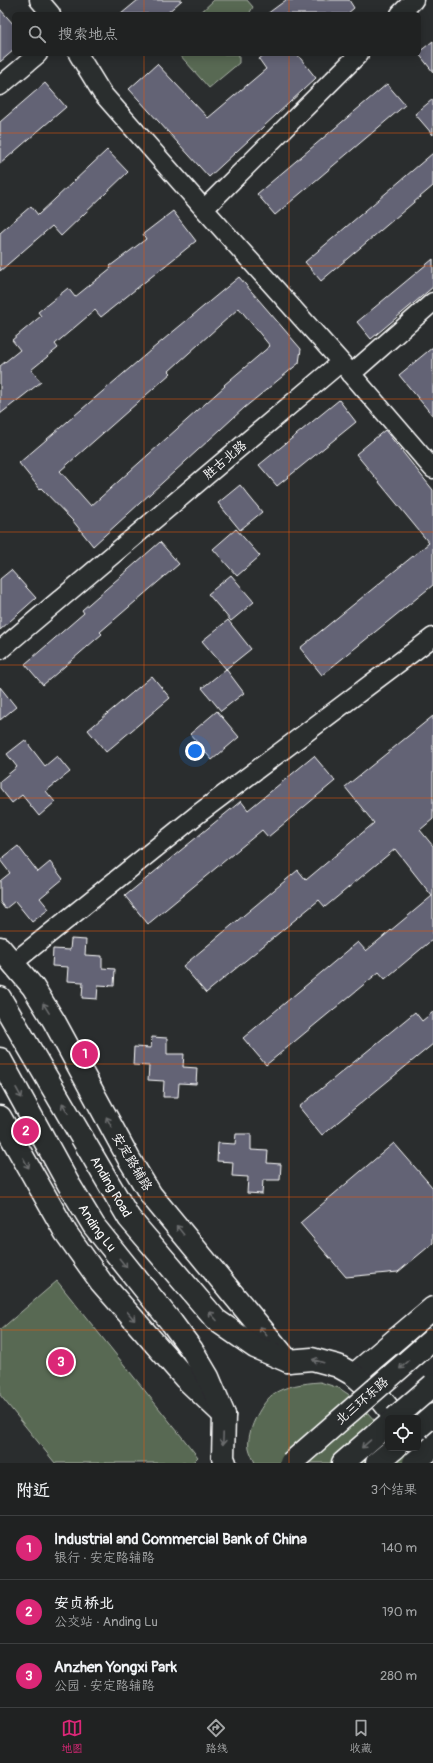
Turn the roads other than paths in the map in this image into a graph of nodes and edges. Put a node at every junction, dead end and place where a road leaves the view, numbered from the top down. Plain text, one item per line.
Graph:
1 (39, 0) edge
2 (414, 0) edge
3 (49, 12) edge
4 (402, 12) edge
5 (36, 56) edge
6 (79, 56) edge
7 (358, 56) edge
8 (0, 86) edge
9 (204, 209) junction
10 (433, 302) edge
11 (346, 368) junction
12 (433, 469) edge
13 (433, 637) edge
14 (0, 650) edge
15 (6, 956) edge
16 (0, 998) edge
17 (0, 1059) edge
18 (0, 1117) edge
19 (433, 1308) edge
20 (433, 1339) edge
21 (288, 1361) junction
22 (354, 1375) junction
23 (433, 1385) edge
24 (224, 1415) junction
25 (394, 1415) edge
26 (399, 1415) edge
27 (433, 1415) edge
28 (421, 1425) edge
29 (385, 1427) edge
30 (433, 1447) edge
31 (421, 1448) edge
32 (391, 1451) edge
33 (225, 1463) edge
34 (291, 1463) edge
35 (343, 1463) edge
36 (377, 1463) edge
37 (414, 1463) edge
38 (432, 1463) edge

1 - 3 street
2 - 4 street
5 - 8 street
6 - 9 street
7 - 9 street
9 - 11 street
10 - 11 street, 胜古北路
11 - 12 street
11 - 14 street, 胜古北路
13 - 15 street
21 -> 15 main road, 安定路辅路
21 -> 16 main road, Anding Road
17 -> 24 main road, Anding Lu
18 -> 24 main road
19 - 22 main road
20 -> 34 main road, 北三环东路, bridge
22 -> 21 main road
22 - 25 main road
23 - 26 main road, bridge
24 -> 33 main road
27 - 28 main road
29 -> 35 main road
30 - 37 main road, bridge
31 - 38 main road
32 - 36 main road

